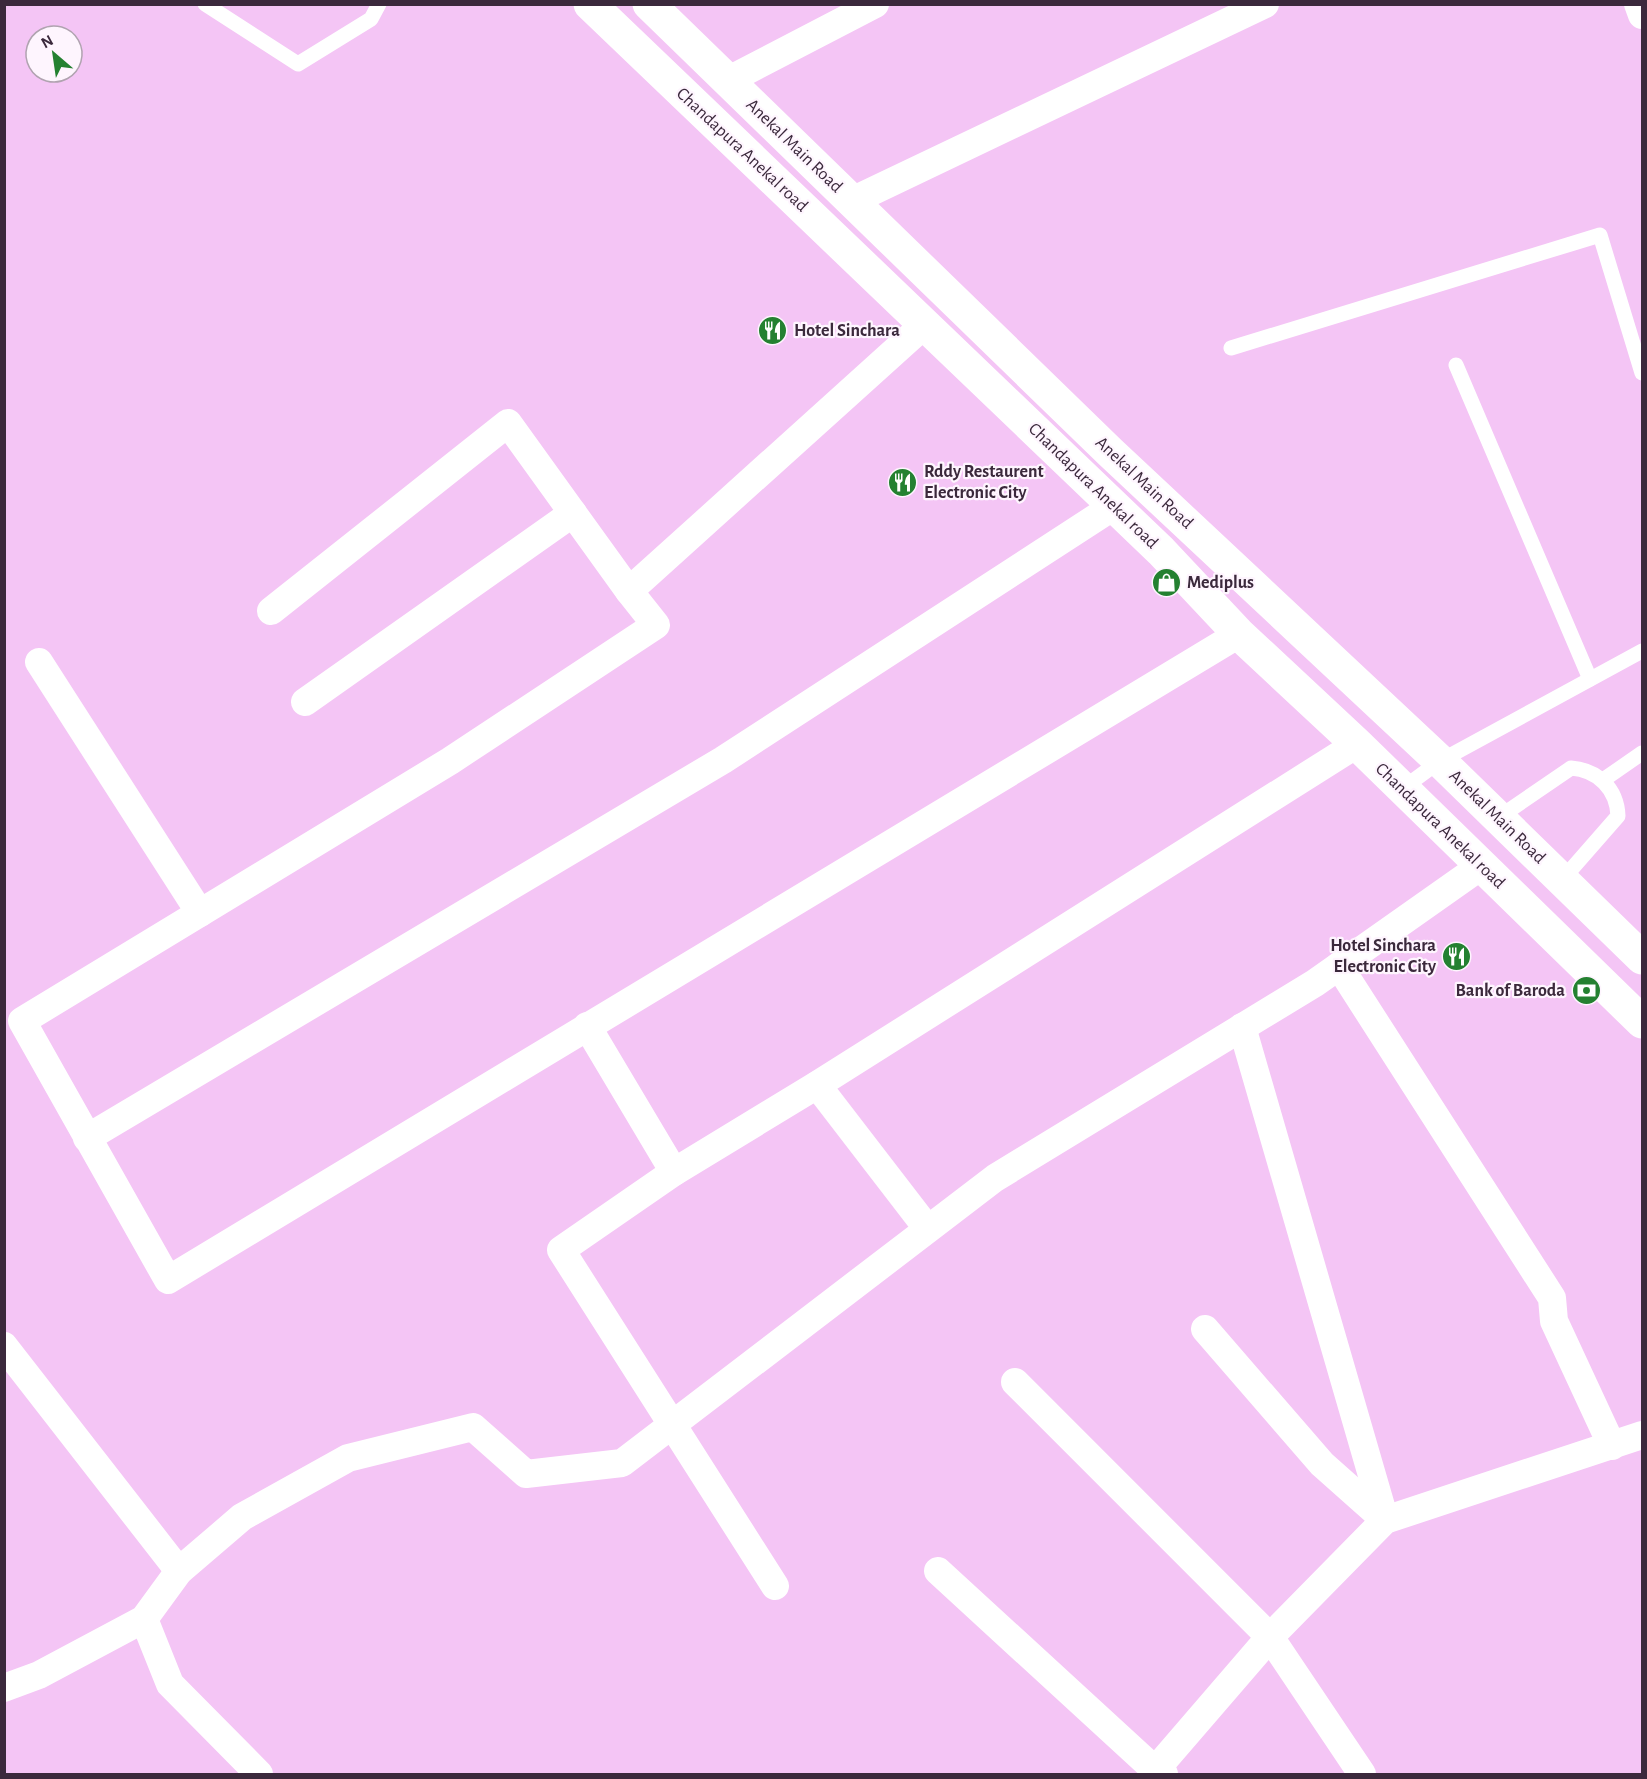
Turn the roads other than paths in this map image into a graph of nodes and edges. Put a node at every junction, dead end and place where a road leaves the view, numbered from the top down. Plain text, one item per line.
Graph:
1 (205, 4) edge
2 (379, 4) edge
3 (590, 4) edge
4 (649, 4) edge
5 (876, 4) edge
6 (1265, 4) edge
7 (1638, 4) edge
8 (1642, 15) edge
9 (727, 81) junction
10 (852, 201) junction
11 (925, 324) junction
12 (1231, 348) dead end
13 (1456, 365) dead end
14 (1642, 373) edge
15 (1114, 506) junction
16 (573, 513) junction
17 (630, 591) junction
18 (271, 611) dead end
19 (1239, 634) junction
20 (1642, 651) edge
21 (39, 662) dead end
22 (1590, 679) junction
23 (304, 702) dead end
24 (1357, 744) junction
25 (1642, 753) edge
26 (1440, 761) junction
27 (1603, 780) junction
28 (1402, 789) junction
29 (1497, 818) junction
30 (1480, 866) junction
31 (1562, 880) junction
32 (200, 913) junction
33 (1642, 958) edge
34 (1339, 966) junction
35 (1642, 1022) edge
36 (586, 1026) junction
37 (1242, 1028) junction
38 (817, 1085) junction
39 (87, 1138) junction
40 (674, 1172) junction
41 (927, 1228) junction
42 (1205, 1329) dead end
43 (4, 1346) edge
44 (1015, 1382) dead end
45 (673, 1425) junction
46 (1642, 1436) edge
47 (1612, 1446) junction
48 (1385, 1520) junction
49 (179, 1571) junction
50 (938, 1571) dead end
51 (775, 1586) dead end
52 (144, 1619) junction
53 (1270, 1637) junction
54 (4, 1688) edge
55 (1157, 1773) edge
56 (259, 1774) edge
57 (1362, 1774) edge

1 - 2 lane
3 - 11 main road, Chandapura Anekal road
4 - 9 main road, Anekal Main Road
5 - 9 street
6 - 10 street
7 - 8 street
9 - 10 main road, Anekal Main Road
10 - 26 main road, Anekal Main Road
11 - 15 main road, Chandapura Anekal road
11 - 17 street
12 - 14 lane
13 - 22 lane
15 - 19 main road, Chandapura Anekal road
15 - 39 street
16 - 17 street
16 - 18 street
16 - 23 street
17 - 32 street
19 - 24 main road, Chandapura Anekal road
19 - 36 street
20 - 22 lane
21 - 32 street
22 - 26 lane
24 - 28 main road, Chandapura Anekal road
24 - 38 street
25 - 27 lane
26 - 28 lane
26 - 29 main road, Anekal Main Road
27 - 29 lane
27 - 31 lane
28 - 30 main road, Chandapura Anekal road
29 - 31 main road, Anekal Main Road
30 - 34 street
30 - 35 main road, Chandapura Anekal road
31 - 33 main road, Anekal Main Road
32 - 39 street
34 - 37 street
34 - 47 street
36 - 39 street
36 - 40 street
37 - 41 street
37 - 48 street
38 - 40 street
38 - 41 street
40 - 45 street
41 - 45 street
42 - 48 street
43 - 49 street
44 - 53 street
45 - 49 street
45 - 51 street
46 - 47 street
47 - 48 street
48 - 53 street
49 - 52 street
50 - 55 street
52 - 54 street
52 - 56 street
53 - 55 street
53 - 57 street

